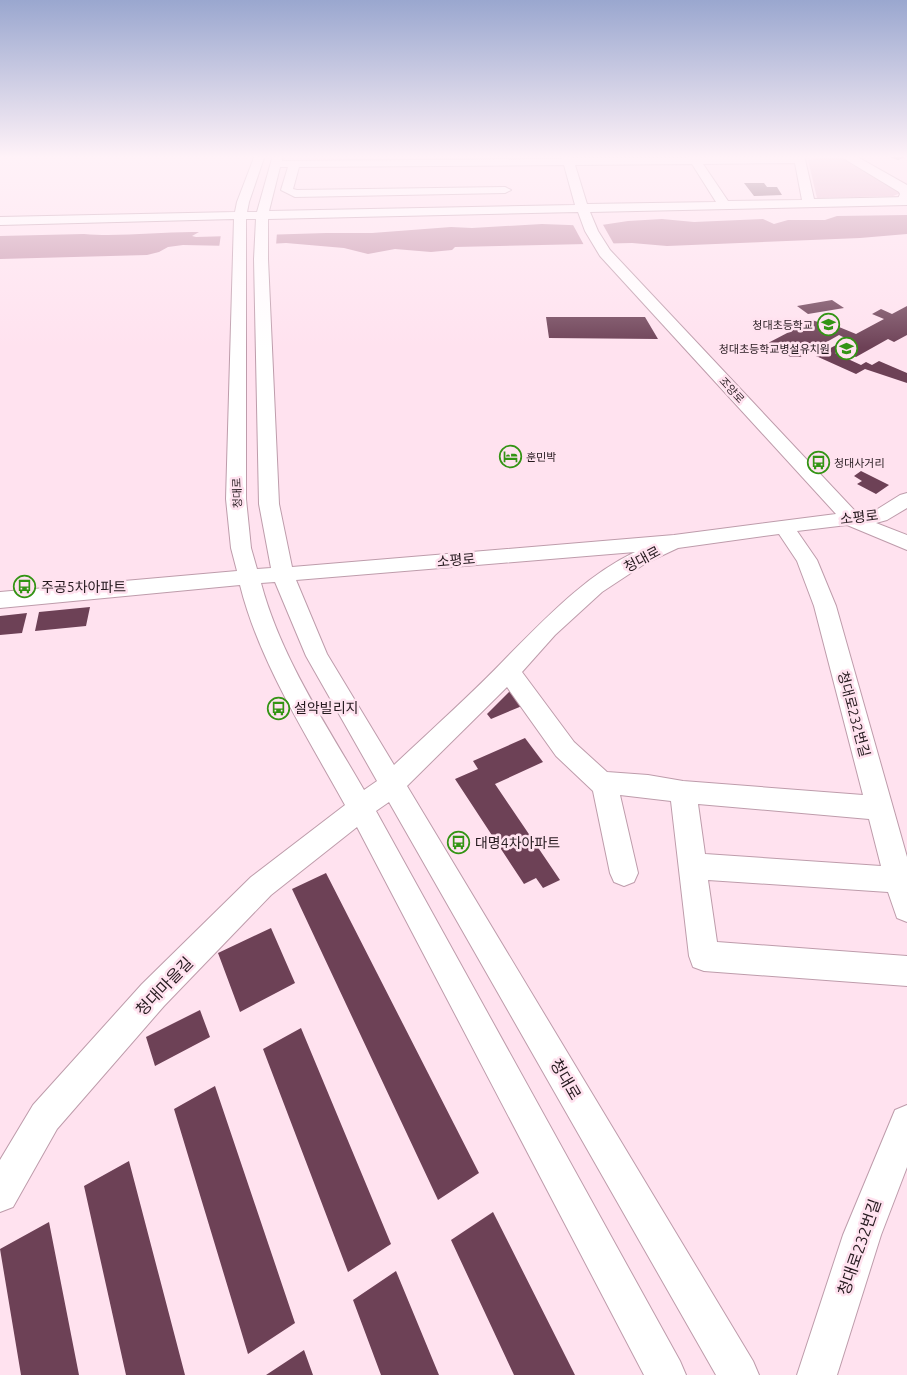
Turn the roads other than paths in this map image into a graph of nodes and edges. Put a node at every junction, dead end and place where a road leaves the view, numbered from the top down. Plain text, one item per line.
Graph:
1 (93, 219) edge
2 (205, 219) edge
3 (285, 219) edge
4 (587, 219) edge
5 (239, 221) junction
6 (261, 221) junction
7 (0, 222) edge
8 (907, 499) edge
9 (852, 520) junction
10 (784, 527) junction
11 (674, 542) junction
12 (907, 542) edge
13 (283, 575) junction
14 (247, 577) junction
15 (0, 600) edge
16 (508, 672) junction
17 (600, 782) junction
18 (393, 783) junction
19 (683, 792) junction
20 (360, 807) junction
21 (879, 808) junction
22 (692, 866) junction
23 (624, 874) dead end
24 (899, 880) junction
25 (907, 908) edge
26 (907, 971) edge
27 (907, 1122) edge
28 (0, 1194) edge
29 (666, 1375) edge
30 (739, 1375) edge
31 (817, 1375) edge

1 - 7 street
2 - 5 street
3 - 6 street
4 - 9 street, 조양로
5 - 6 street
5 - 14 street, 청대로
6 - 13 street, 청대로
8 - 9 street, 소평로
9 - 10 street, 소평로
9 - 12 street, 조양로
10 - 11 street, 소평로
10 - 21 street, 청대로232번길
11 - 13 street, 소평로
11 - 16 street, 청대로
13 - 14 street, 소평로
13 - 18 street, 청대로
14 - 15 street, 소평로
14 - 20 street, 청대로
16 - 17 street
16 - 18 street, 청대로
17 - 19 street
17 - 23 street
18 - 20 street, 청대로
18 - 30 street, 청대로
19 - 21 street
19 - 22 street
20 - 28 street, 청대마을길
20 - 29 street, 청대로
21 - 24 street, 청대로232번길
22 - 24 street
22 - 26 street
24 - 25 street, 청대로232번길
27 - 31 street, 청대로232번길

